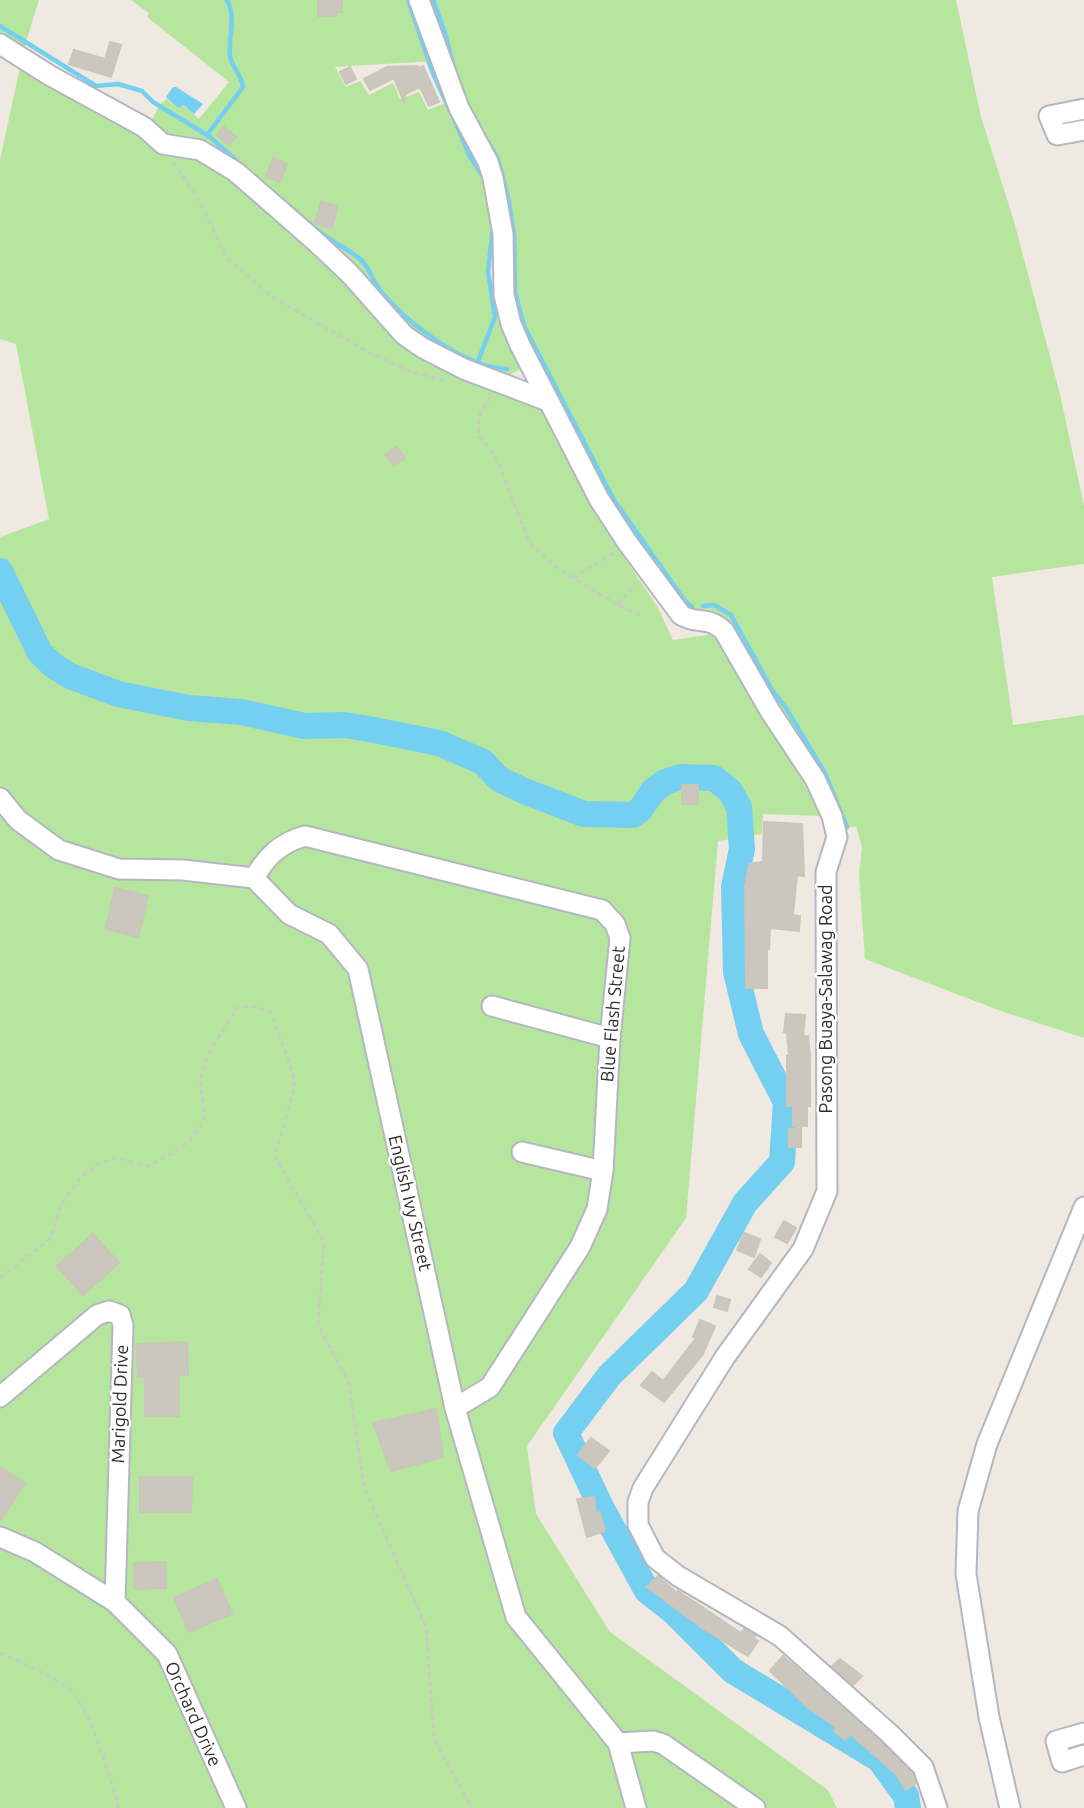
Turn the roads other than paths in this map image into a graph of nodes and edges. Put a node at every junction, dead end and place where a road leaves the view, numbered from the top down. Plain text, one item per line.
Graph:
1 (419, 0) edge
2 (0, 44) edge
3 (1084, 109) edge
4 (1084, 130) edge
5 (548, 401) junction
6 (0, 798) edge
7 (254, 878) junction
8 (492, 1006) dead end
9 (610, 1038) junction
10 (522, 1152) dead end
11 (603, 1171) junction
12 (1084, 1206) edge
13 (0, 1397) edge
14 (455, 1408) junction
15 (0, 1537) edge
16 (115, 1602) junction
17 (1084, 1733) edge
18 (618, 1743) junction
19 (1084, 1755) edge
20 (236, 1808) edge
21 (636, 1808) edge
22 (755, 1808) edge
23 (937, 1808) edge
24 (1010, 1808) edge

1 - 5 street, Pasong Buaya-Salawag Road
2 - 5 street
3 - 4 street
5 - 23 street, Pasong Buaya-Salawag Road
6 - 7 street
7 - 9 street, Blue Flash Street
7 - 14 street, English Ivy Street
8 - 9 street
9 - 11 street, Blue Flash Street
10 - 11 street
11 - 14 street, Blue Flash Street
12 - 24 street
13 - 16 street, Marigold Drive
14 - 18 street, English Ivy Street
15 - 16 street, Orchard Drive
16 - 20 street, Orchard Drive
17 - 19 street
18 - 21 street, English Ivy Street
18 - 22 street

